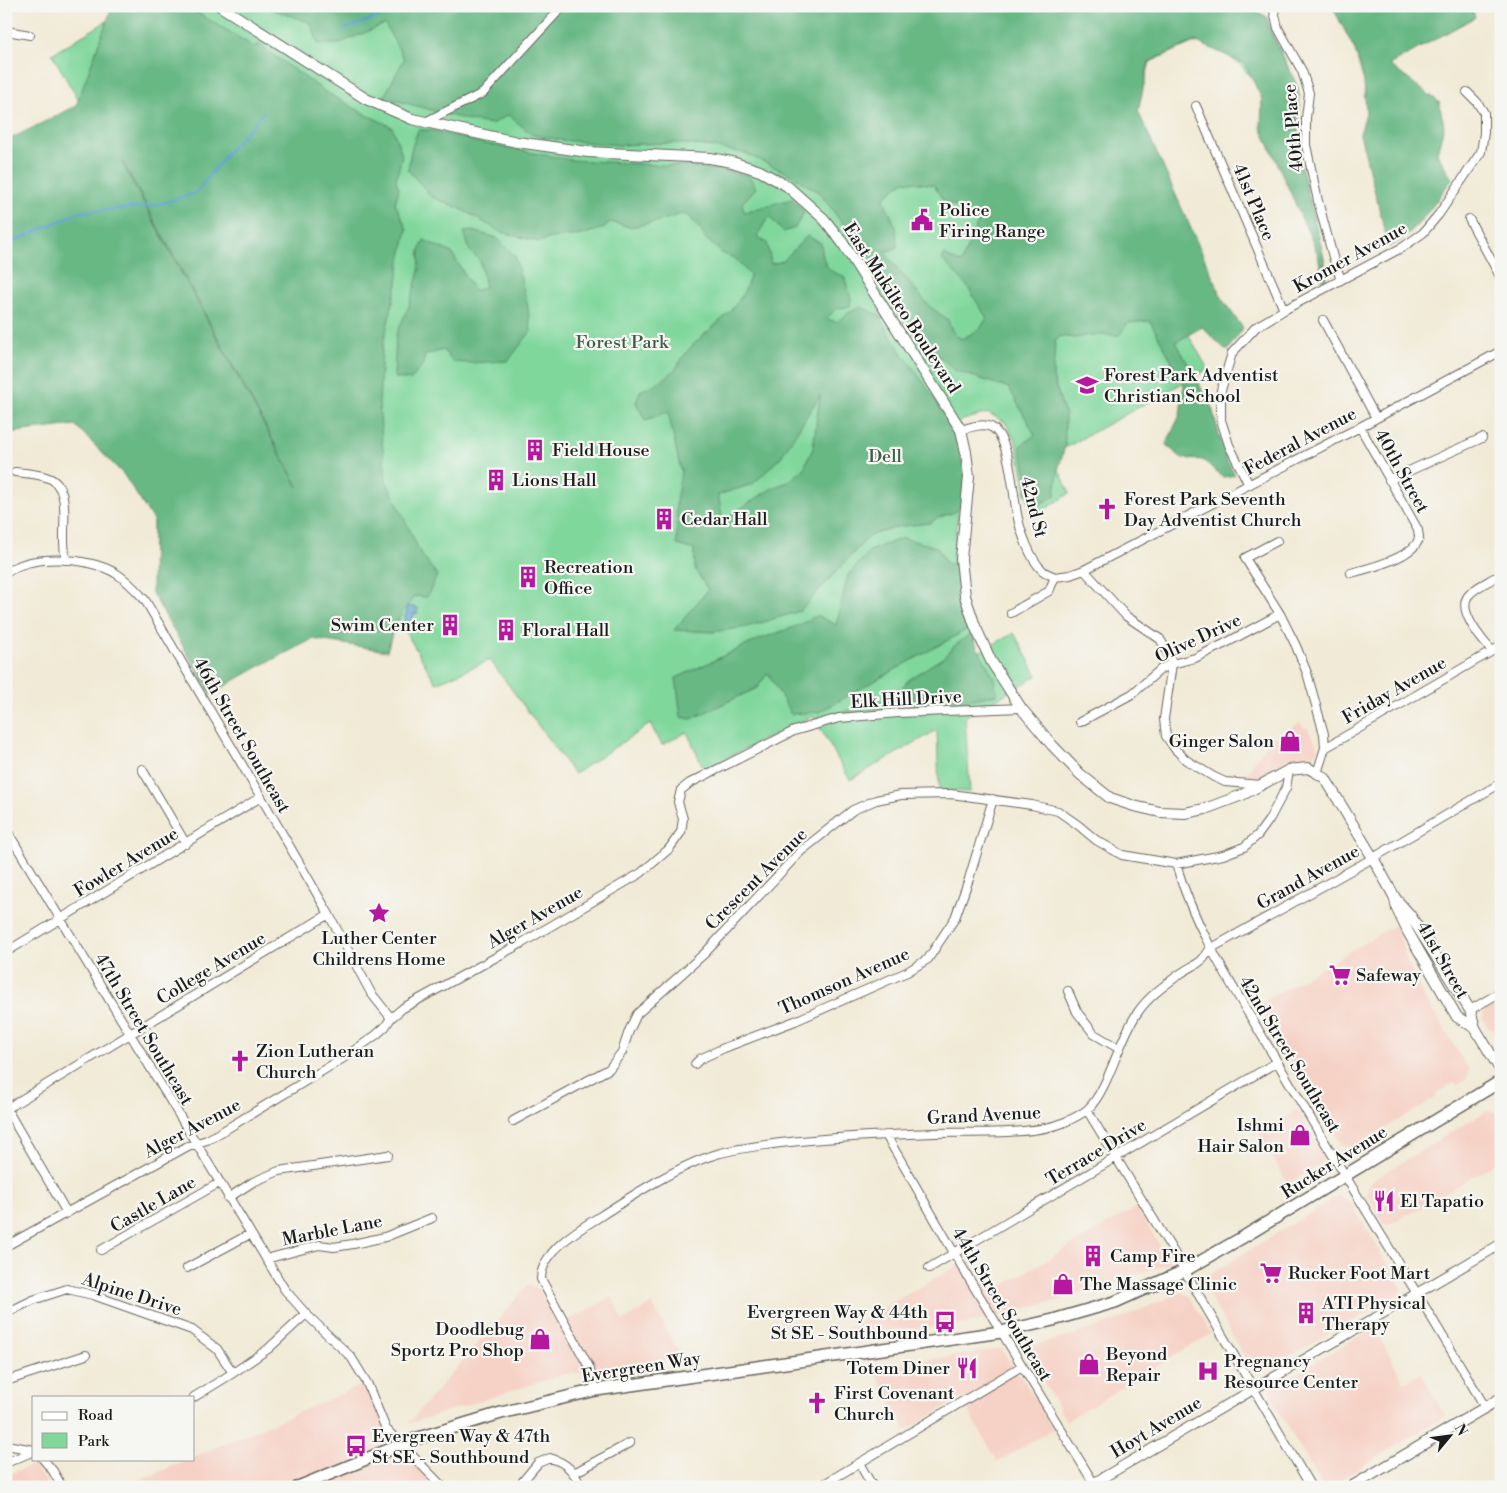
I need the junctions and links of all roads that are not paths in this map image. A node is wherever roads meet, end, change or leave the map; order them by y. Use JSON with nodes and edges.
{"nodes":[{"id":1,"x":220,"y":6,"type":"edge"},
{"id":2,"x":563,"y":6,"type":"edge"},
{"id":3,"x":1273,"y":6,"type":"edge"},
{"id":4,"x":6,"y":31,"type":"edge"},
{"id":5,"x":30,"y":35,"type":"dead end"},
{"id":6,"x":1467,"y":92,"type":"dead end"},
{"id":7,"x":1196,"y":106,"type":"dead end"},
{"id":8,"x":424,"y":123,"type":"junction"},
{"id":9,"x":1469,"y":219,"type":"dead end"},
{"id":10,"x":1501,"y":278,"type":"edge"},
{"id":11,"x":1342,"y":280,"type":"junction"},
{"id":12,"x":1284,"y":310,"type":"junction"},
{"id":13,"x":1323,"y":320,"type":"dead end"},
{"id":14,"x":1501,"y":351,"type":"edge"},
{"id":15,"x":1376,"y":418,"type":"junction"},
{"id":16,"x":1360,"y":427,"type":"junction"},
{"id":17,"x":961,"y":430,"type":"junction"},
{"id":18,"x":1482,"y":438,"type":"dead end"},
{"id":19,"x":15,"y":472,"type":"dead end"},
{"id":20,"x":1389,"y":480,"type":"junction"},
{"id":21,"x":1249,"y":486,"type":"junction"},
{"id":22,"x":1277,"y":541,"type":"dead end"},
{"id":23,"x":65,"y":560,"type":"junction"},
{"id":24,"x":1084,"y":570,"type":"junction"},
{"id":25,"x":6,"y":572,"type":"edge"},
{"id":26,"x":1351,"y":573,"type":"dead end"},
{"id":27,"x":1055,"y":577,"type":"junction"},
{"id":28,"x":1494,"y":578,"type":"dead end"},
{"id":29,"x":1011,"y":612,"type":"dead end"},
{"id":30,"x":1280,"y":614,"type":"junction"},
{"id":31,"x":1501,"y":646,"type":"edge"},
{"id":32,"x":1492,"y":651,"type":"junction"},
{"id":33,"x":1172,"y":664,"type":"junction"},
{"id":34,"x":1021,"y":708,"type":"junction"},
{"id":35,"x":1080,"y":722,"type":"dead end"},
{"id":36,"x":1324,"y":748,"type":"junction"},
{"id":37,"x":142,"y":769,"type":"dead end"},
{"id":38,"x":1289,"y":770,"type":"junction"},
{"id":39,"x":1317,"y":773,"type":"junction"},
{"id":40,"x":1501,"y":783,"type":"edge"},
{"id":41,"x":1261,"y":785,"type":"junction"},
{"id":42,"x":262,"y":797,"type":"junction"},
{"id":43,"x":993,"y":800,"type":"junction"},
{"id":44,"x":6,"y":829,"type":"edge"},
{"id":45,"x":186,"y":844,"type":"junction"},
{"id":46,"x":1373,"y":858,"type":"junction"},
{"id":47,"x":1176,"y":864,"type":"junction"},
{"id":48,"x":641,"y":873,"type":"joint"},
{"id":49,"x":1395,"y":898,"type":"junction"},
{"id":50,"x":329,"y":914,"type":"junction"},
{"id":51,"x":60,"y":918,"type":"junction"},
{"id":52,"x":1210,"y":949,"type":"junction"},
{"id":53,"x":6,"y":952,"type":"edge"},
{"id":54,"x":1440,"y":962,"type":"junction"},
{"id":55,"x":1429,"y":968,"type":"junction"},
{"id":56,"x":1068,"y":991,"type":"dead end"},
{"id":57,"x":1501,"y":992,"type":"edge"},
{"id":58,"x":1470,"y":1010,"type":"junction"},
{"id":59,"x":390,"y":1018,"type":"junction"},
{"id":60,"x":1474,"y":1028,"type":"junction"},
{"id":61,"x":130,"y":1035,"type":"junction"},
{"id":62,"x":1118,"y":1048,"type":"junction"},
{"id":63,"x":1277,"y":1062,"type":"junction"},
{"id":64,"x":695,"y":1064,"type":"dead end"},
{"id":65,"x":1501,"y":1071,"type":"edge"},
{"id":66,"x":1501,"y":1081,"type":"edge"},
{"id":67,"x":6,"y":1109,"type":"edge"},
{"id":68,"x":1087,"y":1110,"type":"junction"},
{"id":69,"x":513,"y":1121,"type":"dead end"},
{"id":70,"x":886,"y":1135,"type":"junction"},
{"id":71,"x":196,"y":1144,"type":"junction"},
{"id":72,"x":388,"y":1154,"type":"dead end"},
{"id":73,"x":1116,"y":1158,"type":"junction"},
{"id":74,"x":1344,"y":1176,"type":"junction"},
{"id":75,"x":219,"y":1183,"type":"junction"},
{"id":76,"x":228,"y":1198,"type":"junction"},
{"id":77,"x":67,"y":1213,"type":"junction"},
{"id":78,"x":432,"y":1218,"type":"dead end"},
{"id":79,"x":250,"y":1234,"type":"junction"},
{"id":80,"x":1501,"y":1244,"type":"edge"},
{"id":81,"x":6,"y":1246,"type":"edge"},
{"id":82,"x":101,"y":1250,"type":"dead end"},
{"id":83,"x":954,"y":1253,"type":"junction"},
{"id":84,"x":266,"y":1260,"type":"junction"},
{"id":85,"x":187,"y":1268,"type":"dead end"},
{"id":86,"x":929,"y":1268,"type":"dead end"},
{"id":87,"x":1184,"y":1271,"type":"junction"},
{"id":88,"x":1418,"y":1294,"type":"junction"},
{"id":89,"x":6,"y":1313,"type":"edge"},
{"id":90,"x":306,"y":1314,"type":"junction"},
{"id":91,"x":1001,"y":1332,"type":"junction"},
{"id":92,"x":86,"y":1355,"type":"dead end"},
{"id":93,"x":1022,"y":1366,"type":"junction"},
{"id":94,"x":233,"y":1373,"type":"junction"},
{"id":95,"x":6,"y":1381,"type":"edge"},
{"id":96,"x":1253,"y":1388,"type":"junction"},
{"id":97,"x":596,"y":1390,"type":"junction"},
{"id":98,"x":195,"y":1396,"type":"edge"},
{"id":99,"x":1501,"y":1398,"type":"edge"},
{"id":100,"x":1484,"y":1407,"type":"junction"},
{"id":101,"x":630,"y":1443,"type":"dead end"},
{"id":102,"x":6,"y":1445,"type":"edge"},
{"id":103,"x":401,"y":1445,"type":"junction"},
{"id":104,"x":32,"y":1451,"type":"edge"},
{"id":105,"x":32,"y":1452,"type":"edge"},
{"id":106,"x":45,"y":1460,"type":"edge"},
{"id":107,"x":6,"y":1463,"type":"edge"},
{"id":108,"x":859,"y":1464,"type":"junction"},
{"id":109,"x":574,"y":1473,"type":"junction"},
{"id":110,"x":1092,"y":1486,"type":"edge"},
{"id":111,"x":62,"y":1487,"type":"edge"},
{"id":112,"x":298,"y":1487,"type":"edge"},
{"id":113,"x":443,"y":1487,"type":"edge"},
{"id":114,"x":518,"y":1487,"type":"edge"},
{"id":115,"x":581,"y":1487,"type":"edge"},
{"id":116,"x":819,"y":1487,"type":"edge"},
{"id":117,"x":873,"y":1487,"type":"edge"},
{"id":118,"x":1311,"y":1487,"type":"edge"},
{"id":119,"x":1351,"y":1487,"type":"edge"}],
"edges":[{"from":1,"to":8,"type":"main road","name":"East Mukilteo Boulevard"},
{"from":2,"to":8,"type":"street"},
{"from":3,"to":11,"type":"street","name":"40th Place"},
{"from":4,"to":5,"type":"street"},
{"from":6,"to":11,"type":"street","name":"Kromer Avenue"},
{"from":7,"to":12,"type":"street","name":"41st Place"},
{"from":8,"to":17,"type":"main road","name":"East Mukilteo Boulevard"},
{"from":9,"to":10,"type":"street"},
{"from":11,"to":12,"type":"street","name":"Kromer Avenue"},
{"from":12,"to":21,"type":"street","name":"Kromer Avenue"},
{"from":13,"to":15,"type":"street","name":"40th Street"},
{"from":14,"to":15,"type":"street","name":"Federal Avenue"},
{"from":15,"to":16,"type":"street","name":"Federal Avenue"},
{"from":16,"to":20,"type":"street","name":"40th Street"},
{"from":16,"to":21,"type":"street","name":"Federal Avenue"},
{"from":17,"to":27,"type":"street","name":"42nd St"},
{"from":17,"to":34,"type":"main road","name":"East Mukilteo Boulevard"},
{"from":18,"to":20,"type":"street"},
{"from":19,"to":23,"type":"street"},
{"from":20,"to":26,"type":"street","name":"40th Street"},
{"from":21,"to":24,"type":"street","name":"Federal Avenue"},
{"from":22,"to":30,"type":"street"},
{"from":23,"to":25,"type":"street","name":"46th Street Southeast"},
{"from":23,"to":42,"type":"street","name":"46th Street Southeast"},
{"from":24,"to":27,"type":"street","name":"Federal Avenue"},
{"from":24,"to":33,"type":"street"},
{"from":27,"to":29,"type":"street"},
{"from":28,"to":32,"type":"street"},
{"from":30,"to":33,"type":"street","name":"Olive Drive"},
{"from":30,"to":36,"type":"street"},
{"from":31,"to":32,"type":"street","name":"Friday Avenue"},
{"from":32,"to":36,"type":"street","name":"Friday Avenue"},
{"from":33,"to":35,"type":"street","name":"Olive Drive"},
{"from":33,"to":41,"type":"street"},
{"from":34,"to":41,"type":"main road","name":"East Mukilteo Boulevard"},
{"from":34,"to":48,"type":"street","name":"Elk Hill Drive"},
{"from":36,"to":39,"type":"street"},
{"from":37,"to":45,"type":"street"},
{"from":38,"to":39,"type":"main road"},
{"from":38,"to":41,"type":"main road","name":"East Mukilteo Boulevard"},
{"from":38,"to":47,"type":"street","name":"Crescent Avenue"},
{"from":39,"to":46,"type":"main road","name":"41st Street"},
{"from":40,"to":46,"type":"street","name":"Grand Avenue"},
{"from":42,"to":45,"type":"street","name":"Fowler Avenue"},
{"from":42,"to":50,"type":"street","name":"46th Street Southeast"},
{"from":43,"to":47,"type":"street","name":"Crescent Avenue"},
{"from":43,"to":64,"type":"street","name":"Thomson Avenue"},
{"from":43,"to":69,"type":"street","name":"Crescent Avenue"},
{"from":44,"to":51,"type":"street","name":"47th Street Southeast"},
{"from":45,"to":51,"type":"street","name":"Fowler Avenue"},
{"from":46,"to":49,"type":"main road","name":"41st Street"},
{"from":46,"to":52,"type":"street","name":"Grand Avenue"},
{"from":47,"to":52,"type":"street","name":"42nd Street Southeast"},
{"from":48,"to":59,"type":"street","name":"Alger Avenue"},
{"from":49,"to":54,"type":"main road","name":"41st Street"},
{"from":49,"to":55,"type":"main road","name":"41st Street"},
{"from":50,"to":59,"type":"street","name":"46th Street Southeast"},
{"from":50,"to":61,"type":"street","name":"College Avenue"},
{"from":51,"to":53,"type":"street","name":"Fowler Avenue"},
{"from":51,"to":61,"type":"street","name":"47th Street Southeast"},
{"from":52,"to":62,"type":"street","name":"Grand Avenue"},
{"from":52,"to":63,"type":"street","name":"42nd Street Southeast"},
{"from":54,"to":55,"type":"main road"},
{"from":54,"to":58,"type":"main road","name":"41st Street"},
{"from":55,"to":60,"type":"main road","name":"41st Street"},
{"from":56,"to":62,"type":"street"},
{"from":57,"to":58,"type":"street"},
{"from":58,"to":60,"type":"main road","name":"41st Street"},
{"from":59,"to":71,"type":"street","name":"Alger Avenue"},
{"from":60,"to":65,"type":"main road","name":"41st Street"},
{"from":61,"to":67,"type":"street","name":"College Avenue"},
{"from":61,"to":71,"type":"street","name":"47th Street Southeast"},
{"from":62,"to":68,"type":"street","name":"Grand Avenue"},
{"from":63,"to":73,"type":"street","name":"Terrace Drive"},
{"from":63,"to":74,"type":"street","name":"42nd Street Southeast"},
{"from":66,"to":74,"type":"main road","name":"Rucker Avenue"},
{"from":67,"to":77,"type":"street"},
{"from":68,"to":70,"type":"street","name":"Grand Avenue"},
{"from":68,"to":73,"type":"street"},
{"from":70,"to":83,"type":"street","name":"44th Street Southeast"},
{"from":70,"to":97,"type":"street","name":"Grand Avenue"},
{"from":71,"to":75,"type":"street","name":"47th Street Southeast"},
{"from":71,"to":77,"type":"street","name":"Alger Avenue"},
{"from":72,"to":76,"type":"street"},
{"from":73,"to":83,"type":"street","name":"Terrace Drive"},
{"from":73,"to":87,"type":"street"},
{"from":74,"to":87,"type":"main road","name":"Rucker Avenue"},
{"from":74,"to":88,"type":"street","name":"42nd Street Southeast"},
{"from":75,"to":76,"type":"street","name":"47th Street Southeast"},
{"from":75,"to":82,"type":"street","name":"Castle Lane"},
{"from":76,"to":79,"type":"street","name":"47th Street Southeast"},
{"from":77,"to":81,"type":"street","name":"Alger Avenue"},
{"from":78,"to":84,"type":"street","name":"Marble Lane"},
{"from":79,"to":84,"type":"street","name":"47th Street Southeast"},
{"from":79,"to":85,"type":"street"},
{"from":80,"to":88,"type":"street","name":"Hoyt Avenue"},
{"from":83,"to":86,"type":"street","name":"Terrace Drive"},
{"from":83,"to":91,"type":"street","name":"44th Street Southeast"},
{"from":84,"to":90,"type":"street","name":"47th Street Southeast"},
{"from":87,"to":91,"type":"main road","name":"Rucker Avenue"},
{"from":87,"to":96,"type":"street"},
{"from":88,"to":96,"type":"street","name":"Hoyt Avenue"},
{"from":88,"to":100,"type":"street","name":"42nd Street Southeast"},
{"from":89,"to":94,"type":"street","name":"Alpine Drive"},
{"from":90,"to":94,"type":"street"},
{"from":90,"to":103,"type":"street","name":"47th Street Southeast"},
{"from":91,"to":93,"type":"street","name":"44th Street Southeast"},
{"from":91,"to":97,"type":"main road","name":"Evergreen Way"},
{"from":92,"to":95,"type":"street"},
{"from":93,"to":108,"type":"street"},
{"from":93,"to":110,"type":"street","name":"44th Street Southeast"},
{"from":94,"to":98,"type":"street"},
{"from":96,"to":110,"type":"street","name":"Hoyt Avenue"},
{"from":96,"to":118,"type":"street"},
{"from":97,"to":103,"type":"main road","name":"Evergreen Way"},
{"from":99,"to":100,"type":"main road"},
{"from":100,"to":119,"type":"main road"},
{"from":101,"to":109,"type":"street"},
{"from":102,"to":104,"type":"street"},
{"from":103,"to":112,"type":"main road","name":"Evergreen Way"},
{"from":103,"to":113,"type":"street","name":"47th Street Southeast"},
{"from":105,"to":107,"type":"street"},
{"from":106,"to":111,"type":"street"},
{"from":108,"to":116,"type":"street"},
{"from":108,"to":117,"type":"street"},
{"from":109,"to":114,"type":"street"},
{"from":109,"to":115,"type":"street"}]}
